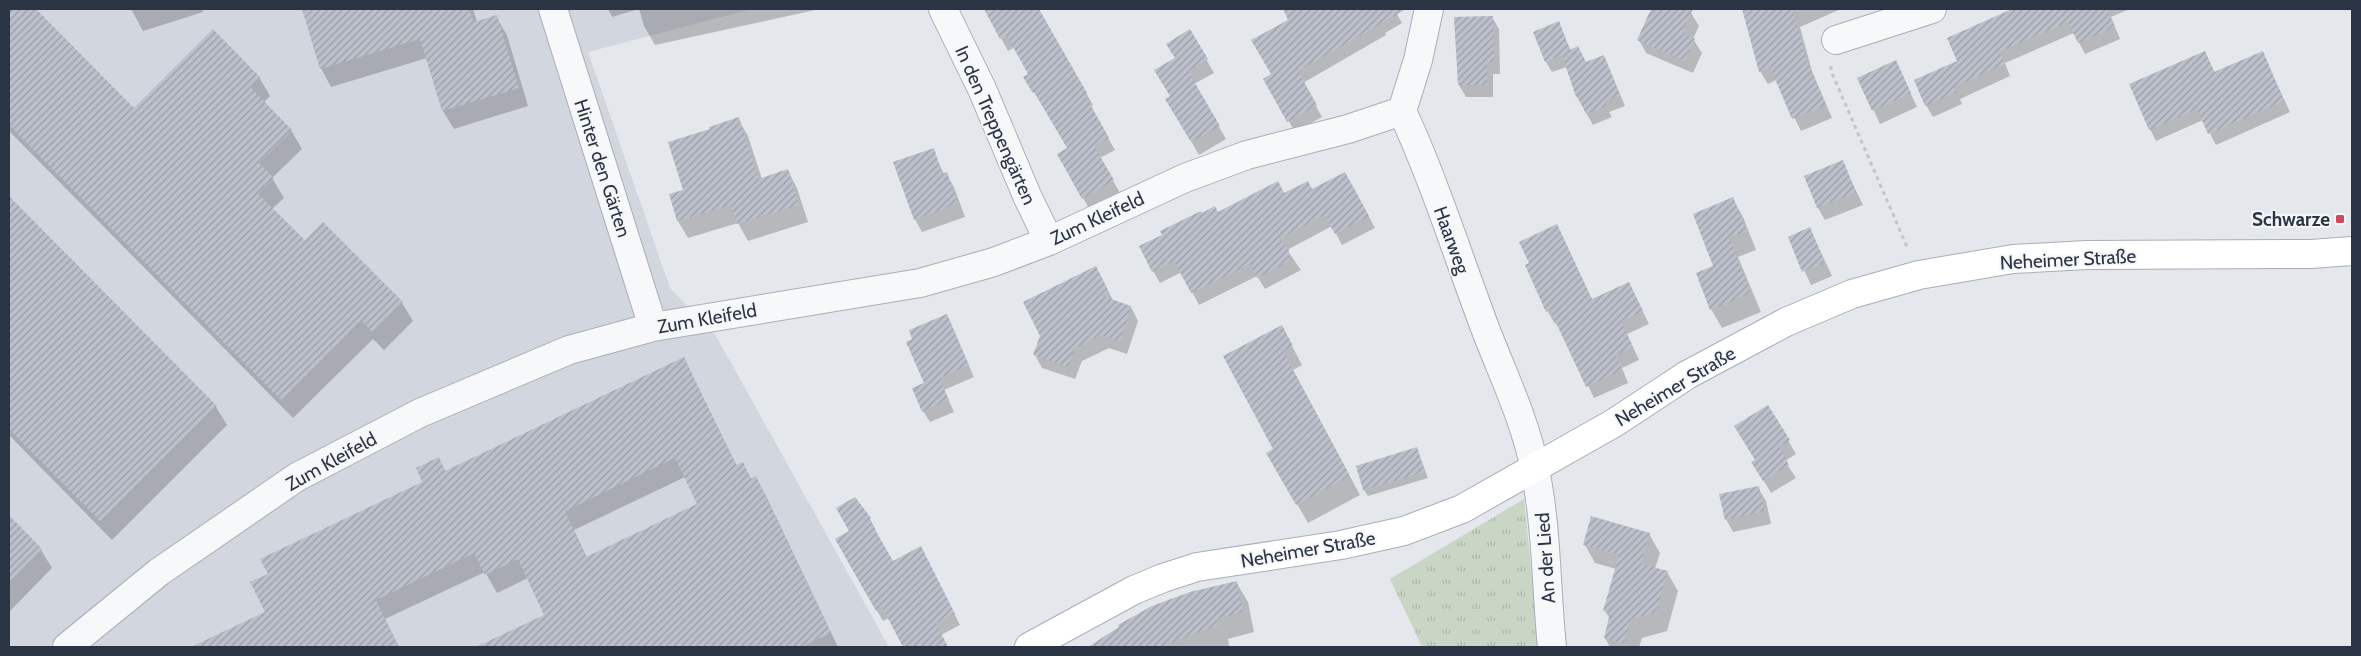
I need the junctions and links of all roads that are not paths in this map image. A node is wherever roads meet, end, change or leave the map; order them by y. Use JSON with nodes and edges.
{"nodes":[{"id":1,"x":553,"y":9,"type":"edge"},
{"id":2,"x":943,"y":9,"type":"edge"},
{"id":3,"x":1429,"y":9,"type":"edge"},
{"id":4,"x":1932,"y":9,"type":"edge"},
{"id":5,"x":1836,"y":40,"type":"road end"},
{"id":6,"x":1402,"y":111,"type":"junction"},
{"id":7,"x":1049,"y":241,"type":"junction"},
{"id":8,"x":2352,"y":251,"type":"edge"},
{"id":9,"x":653,"y":327,"type":"junction"},
{"id":10,"x":1535,"y":469,"type":"junction"},
{"id":11,"x":67,"y":647,"type":"edge"},
{"id":12,"x":1029,"y":647,"type":"edge"},
{"id":13,"x":1552,"y":647,"type":"edge"}],
"edges":[{"from":1,"to":9,"type":"street","name":"Hinter den Gärten"},
{"from":2,"to":7,"type":"street","name":"In den Treppengärten"},
{"from":3,"to":6,"type":"street"},
{"from":4,"to":5,"type":"street"},
{"from":6,"to":7,"type":"street","name":"Zum Kleifeld"},
{"from":6,"to":10,"type":"street","name":"Haarweg"},
{"from":7,"to":9,"type":"street","name":"Zum Kleifeld"},
{"from":8,"to":10,"type":"main road","name":"Neheimer Straße"},
{"from":9,"to":11,"type":"street","name":"Zum Kleifeld"},
{"from":10,"to":12,"type":"main road","name":"Neheimer Straße"},
{"from":10,"to":13,"type":"street","name":"An der Lied"}]}
